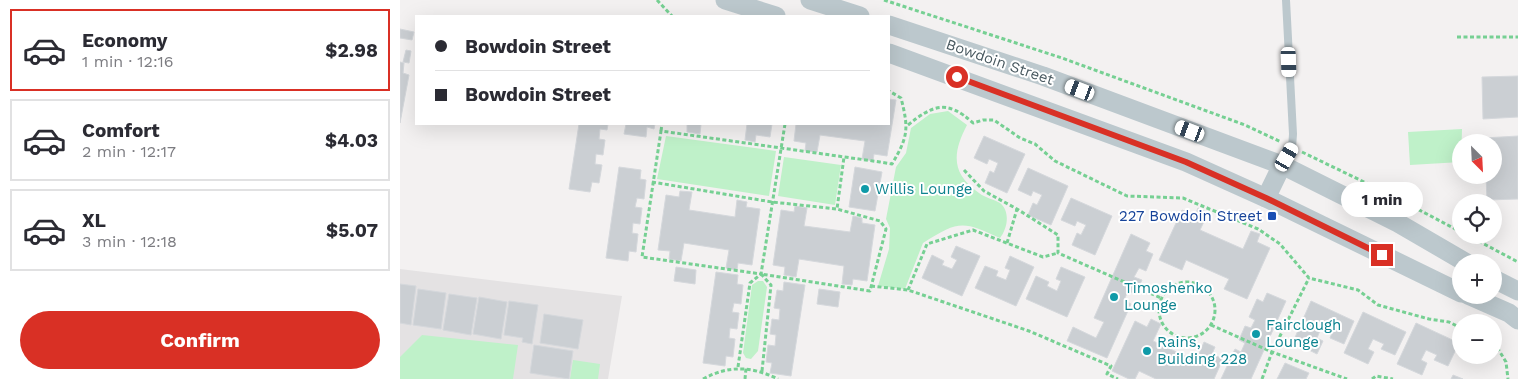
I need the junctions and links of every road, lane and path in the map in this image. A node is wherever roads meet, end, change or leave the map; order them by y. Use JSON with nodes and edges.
{"nodes":[{"id":1,"x":657,"y":0,"type":"edge"},
{"id":2,"x":725,"y":0,"type":"edge"},
{"id":3,"x":810,"y":0,"type":"edge"},
{"id":4,"x":1286,"y":0,"type":"edge"},
{"id":5,"x":671,"y":15,"type":"edge"},
{"id":6,"x":773,"y":15,"type":"edge"},
{"id":7,"x":857,"y":15,"type":"edge"},
{"id":8,"x":890,"y":25,"type":"edge"},
{"id":9,"x":1457,"y":37,"type":"dead end"},
{"id":10,"x":1518,"y":37,"type":"edge"},
{"id":11,"x":890,"y":53,"type":"edge"},
{"id":12,"x":890,"y":92,"type":"edge"},
{"id":13,"x":662,"y":125,"type":"edge"},
{"id":14,"x":785,"y":125,"type":"edge"},
{"id":15,"x":908,"y":125,"type":"junction"},
{"id":16,"x":661,"y":130,"type":"junction"},
{"id":17,"x":781,"y":148,"type":"junction"},
{"id":18,"x":844,"y":157,"type":"junction"},
{"id":19,"x":1282,"y":165,"type":"junction"},
{"id":20,"x":964,"y":170,"type":"dead end"},
{"id":21,"x":652,"y":182,"type":"junction"},
{"id":22,"x":1266,"y":198,"type":"junction"},
{"id":23,"x":772,"y":202,"type":"junction"},
{"id":24,"x":1018,"y":208,"type":"junction"},
{"id":25,"x":837,"y":209,"type":"junction"},
{"id":26,"x":1007,"y":243,"type":"junction"},
{"id":27,"x":1484,"y":244,"type":"edge"},
{"id":28,"x":1058,"y":253,"type":"junction"},
{"id":29,"x":1452,"y":254,"type":"edge"},
{"id":30,"x":1518,"y":262,"type":"edge"},
{"id":31,"x":761,"y":274,"type":"junction"},
{"id":32,"x":1309,"y":278,"type":"junction"},
{"id":33,"x":1502,"y":283,"type":"edge"},
{"id":34,"x":871,"y":286,"type":"junction"},
{"id":35,"x":1452,"y":289,"type":"edge"},
{"id":36,"x":908,"y":290,"type":"junction"},
{"id":37,"x":1518,"y":291,"type":"edge"},
{"id":38,"x":1161,"y":298,"type":"junction"},
{"id":39,"x":1490,"y":304,"type":"edge"},
{"id":40,"x":1518,"y":320,"type":"edge"},
{"id":41,"x":1452,"y":324,"type":"edge"},
{"id":42,"x":1211,"y":325,"type":"junction"},
{"id":43,"x":1272,"y":352,"type":"junction"},
{"id":44,"x":1502,"y":355,"type":"edge"},
{"id":45,"x":738,"y":367,"type":"junction"},
{"id":46,"x":746,"y":368,"type":"junction"},
{"id":47,"x":762,"y":371,"type":"junction"},
{"id":48,"x":703,"y":379,"type":"edge"},
{"id":49,"x":745,"y":379,"type":"edge"},
{"id":50,"x":778,"y":379,"type":"edge"},
{"id":51,"x":1118,"y":379,"type":"edge"},
{"id":52,"x":1262,"y":379,"type":"edge"},
{"id":53,"x":1346,"y":379,"type":"edge"},
{"id":54,"x":1372,"y":379,"type":"edge"},
{"id":55,"x":1393,"y":379,"type":"edge"},
{"id":56,"x":1508,"y":379,"type":"edge"}],
"edges":[{"from":1,"to":5,"type":"path"},
{"from":2,"to":6,"type":"street"},
{"from":3,"to":7,"type":"street"},
{"from":4,"to":19,"type":"lane"},
{"from":8,"to":19,"type":"street","name":"Bowdoin Street"},
{"from":9,"to":10,"type":"path"},
{"from":11,"to":22,"type":"street","name":"Bowdoin Street"},
{"from":12,"to":15,"type":"path"},
{"from":13,"to":16,"type":"path"},
{"from":14,"to":17,"type":"path"},
{"from":15,"to":18,"type":"path"},
{"from":15,"to":32,"type":"path"},
{"from":16,"to":17,"type":"path"},
{"from":16,"to":21,"type":"path"},
{"from":17,"to":18,"type":"path"},
{"from":17,"to":23,"type":"path"},
{"from":18,"to":25,"type":"path"},
{"from":19,"to":22,"type":"street"},
{"from":19,"to":29,"type":"street","name":"Bowdoin Street"},
{"from":20,"to":24,"type":"path"},
{"from":21,"to":23,"type":"path"},
{"from":21,"to":31,"type":"path"},
{"from":22,"to":35,"type":"street","name":"Bowdoin Street"},
{"from":23,"to":25,"type":"path"},
{"from":23,"to":31,"type":"path"},
{"from":24,"to":26,"type":"path"},
{"from":24,"to":28,"type":"path"},
{"from":25,"to":34,"type":"path"},
{"from":26,"to":28,"type":"path"},
{"from":26,"to":36,"type":"path"},
{"from":27,"to":30,"type":"path"},
{"from":28,"to":38,"type":"path"},
{"from":31,"to":34,"type":"path"},
{"from":31,"to":45,"type":"path"},
{"from":31,"to":47,"type":"path"},
{"from":32,"to":41,"type":"path"},
{"from":32,"to":43,"type":"path"},
{"from":33,"to":37,"type":"street"},
{"from":34,"to":36,"type":"path"},
{"from":36,"to":51,"type":"path"},
{"from":38,"to":42,"type":"path"},
{"from":38,"to":42,"type":"path"},
{"from":39,"to":40,"type":"street"},
{"from":42,"to":43,"type":"path"},
{"from":43,"to":52,"type":"path"},
{"from":43,"to":53,"type":"path"},
{"from":44,"to":56,"type":"path"},
{"from":45,"to":46,"type":"path"},
{"from":45,"to":48,"type":"path"},
{"from":46,"to":47,"type":"path"},
{"from":46,"to":49,"type":"path"},
{"from":47,"to":50,"type":"path"},
{"from":54,"to":55,"type":"path"}]}
